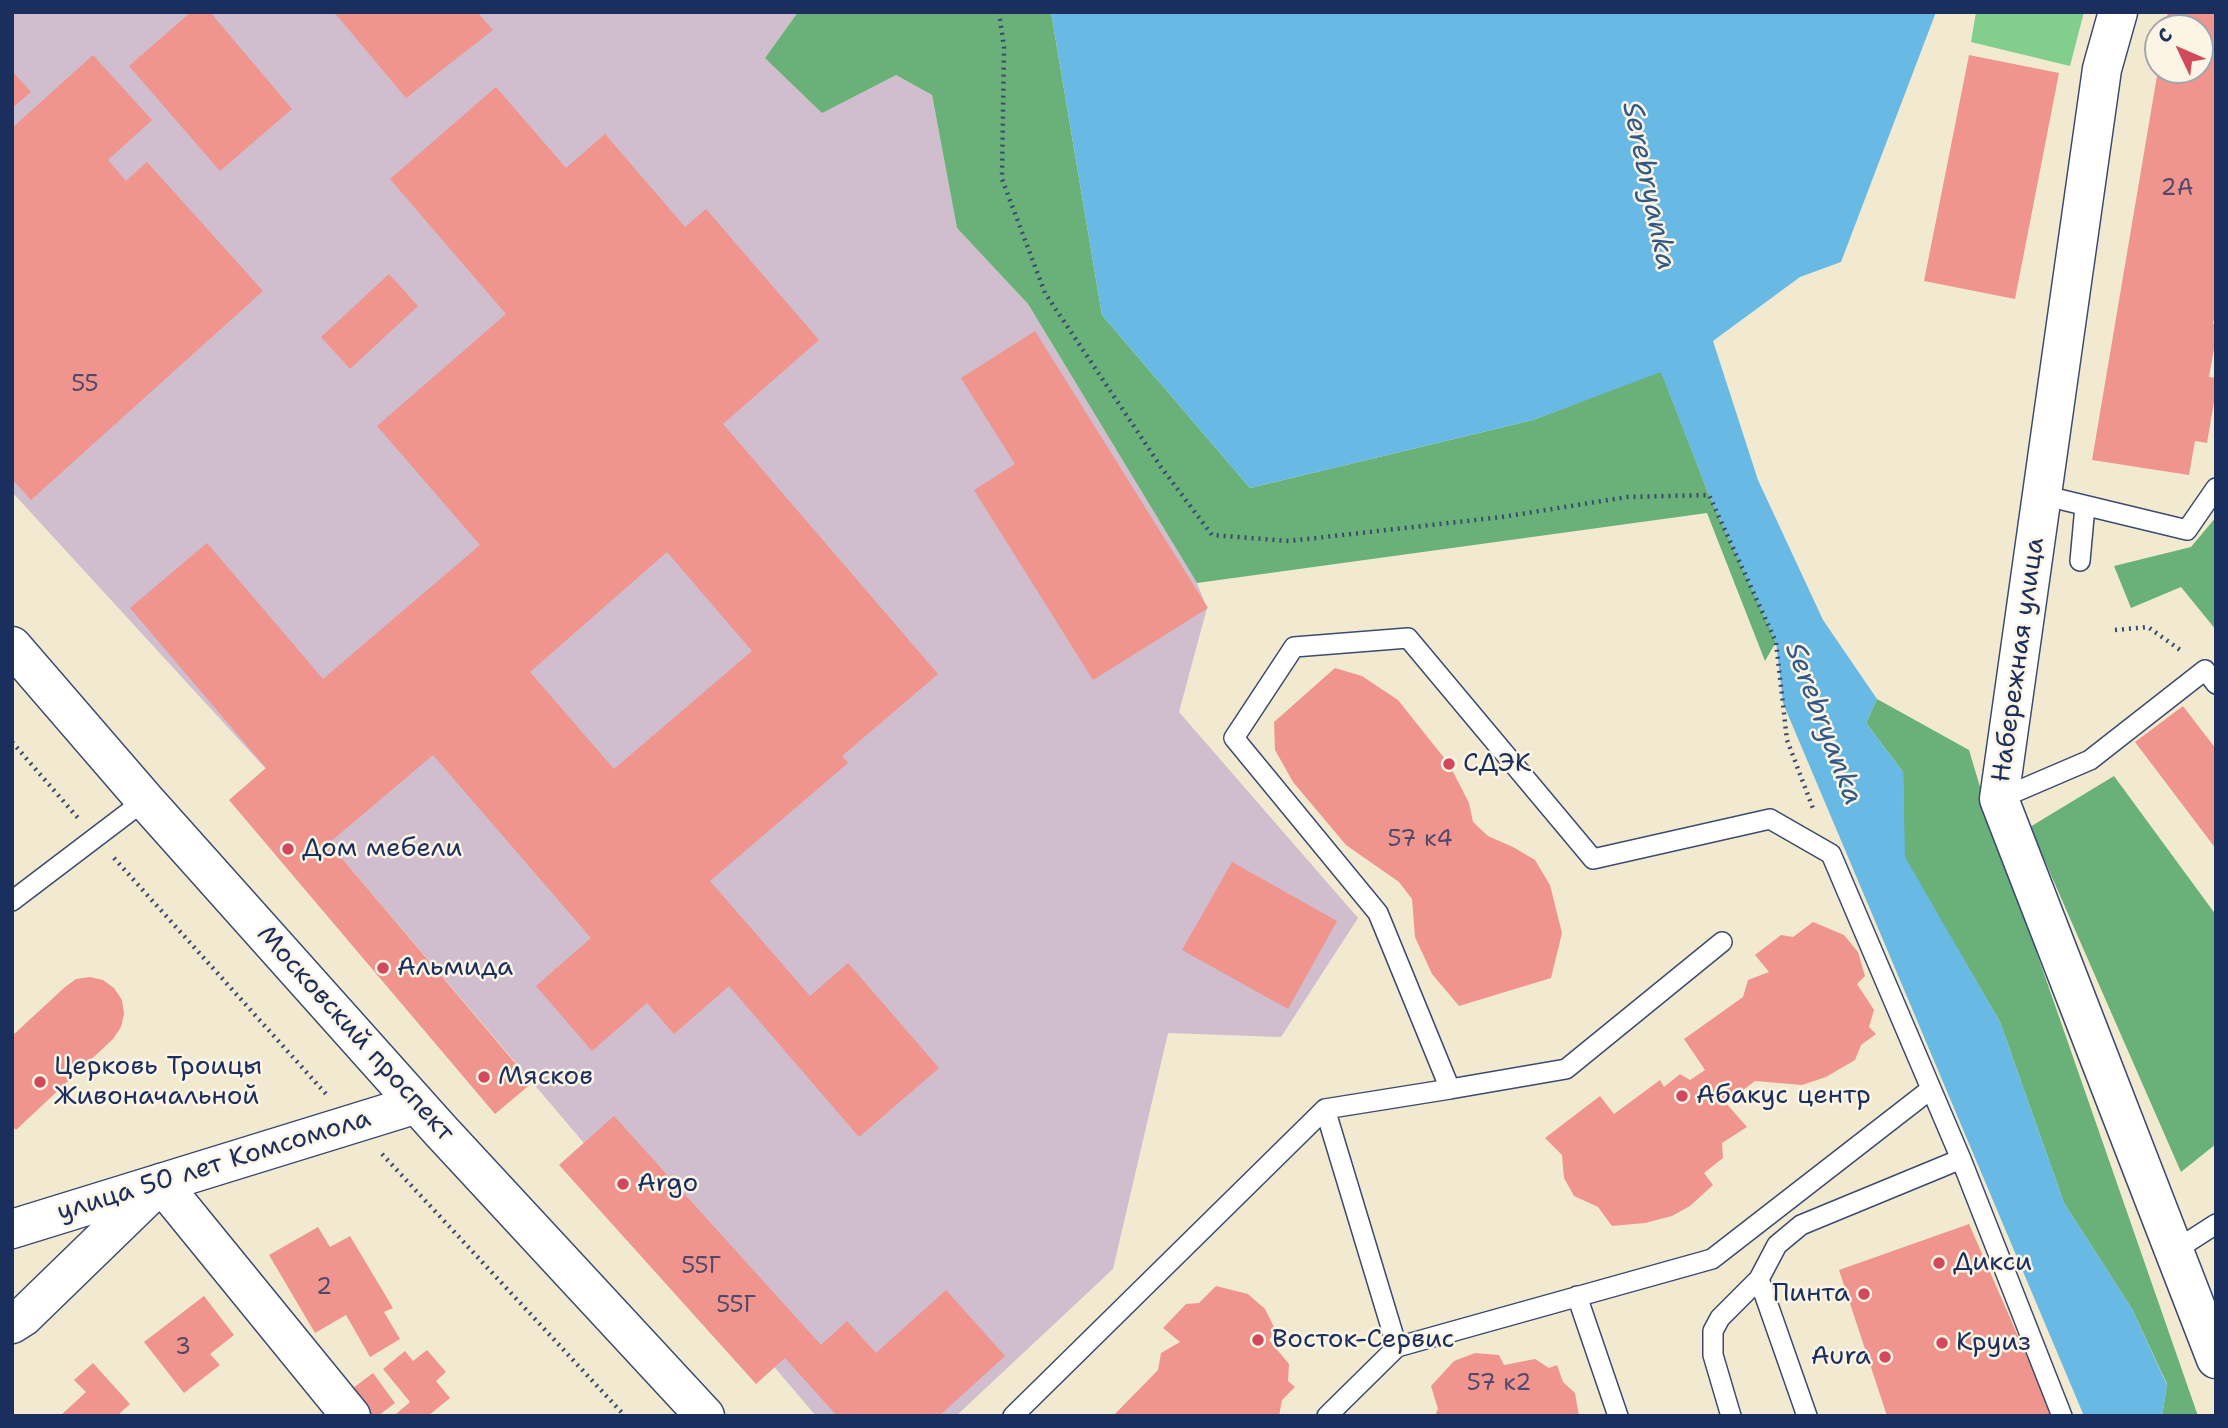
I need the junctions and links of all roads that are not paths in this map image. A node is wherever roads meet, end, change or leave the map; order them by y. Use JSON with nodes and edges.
{"nodes":[{"id":1,"x":2118,"y":12,"type":"edge"},
{"id":2,"x":2216,"y":488,"type":"edge"},
{"id":3,"x":2042,"y":495,"type":"junction"},
{"id":4,"x":2085,"y":506,"type":"junction"},
{"id":5,"x":2080,"y":561,"type":"dead end"},
{"id":6,"x":12,"y":646,"type":"edge"},
{"id":7,"x":2212,"y":673,"type":"edge"},
{"id":8,"x":1999,"y":799,"type":"junction"},
{"id":9,"x":145,"y":800,"type":"junction"},
{"id":10,"x":12,"y":901,"type":"edge"},
{"id":11,"x":1722,"y":942,"type":"dead end"},
{"id":12,"x":1450,"y":1089,"type":"junction"},
{"id":13,"x":1931,"y":1089,"type":"junction"},
{"id":14,"x":416,"y":1104,"type":"junction"},
{"id":15,"x":1325,"y":1110,"type":"junction"},
{"id":16,"x":1961,"y":1159,"type":"junction"},
{"id":17,"x":161,"y":1183,"type":"junction"},
{"id":18,"x":2216,"y":1224,"type":"edge"},
{"id":19,"x":12,"y":1229,"type":"edge"},
{"id":20,"x":2174,"y":1251,"type":"junction"},
{"id":21,"x":1759,"y":1279,"type":"junction"},
{"id":22,"x":1577,"y":1296,"type":"junction"},
{"id":23,"x":12,"y":1324,"type":"edge"},
{"id":24,"x":1398,"y":1348,"type":"junction"},
{"id":25,"x":2216,"y":1359,"type":"edge"},
{"id":26,"x":1333,"y":1413,"type":"edge"},
{"id":27,"x":351,"y":1416,"type":"edge"},
{"id":28,"x":705,"y":1416,"type":"edge"},
{"id":29,"x":1013,"y":1416,"type":"edge"},
{"id":30,"x":1618,"y":1416,"type":"edge"},
{"id":31,"x":1731,"y":1416,"type":"edge"},
{"id":32,"x":1807,"y":1416,"type":"edge"},
{"id":33,"x":2062,"y":1416,"type":"edge"}],
"edges":[{"from":1,"to":3,"type":"street","name":"Набережная улица"},
{"from":2,"to":4,"type":"lane"},
{"from":3,"to":4,"type":"lane"},
{"from":3,"to":8,"type":"street","name":"Набережная улица"},
{"from":4,"to":5,"type":"lane"},
{"from":6,"to":9,"type":"street","name":"Московский проспект"},
{"from":7,"to":8,"type":"lane"},
{"from":8,"to":20,"type":"street","name":"Набережная улица"},
{"from":9,"to":10,"type":"lane"},
{"from":9,"to":14,"type":"street","name":"Московский проспект"},
{"from":11,"to":12,"type":"lane"},
{"from":12,"to":13,"type":"lane"},
{"from":12,"to":15,"type":"lane"},
{"from":13,"to":16,"type":"lane"},
{"from":13,"to":22,"type":"lane"},
{"from":14,"to":17,"type":"street","name":"улица 50 лет Комсомола"},
{"from":14,"to":28,"type":"street","name":"Московский проспект"},
{"from":15,"to":24,"type":"lane"},
{"from":15,"to":29,"type":"lane"},
{"from":16,"to":21,"type":"lane"},
{"from":16,"to":33,"type":"lane"},
{"from":17,"to":19,"type":"street","name":"улица 50 лет Комсомола"},
{"from":17,"to":23,"type":"street"},
{"from":17,"to":27,"type":"street"},
{"from":18,"to":20,"type":"lane"},
{"from":20,"to":25,"type":"street","name":"Набережная улица"},
{"from":21,"to":31,"type":"lane"},
{"from":21,"to":32,"type":"lane"},
{"from":22,"to":24,"type":"lane"},
{"from":22,"to":30,"type":"lane"},
{"from":24,"to":26,"type":"lane"}]}
